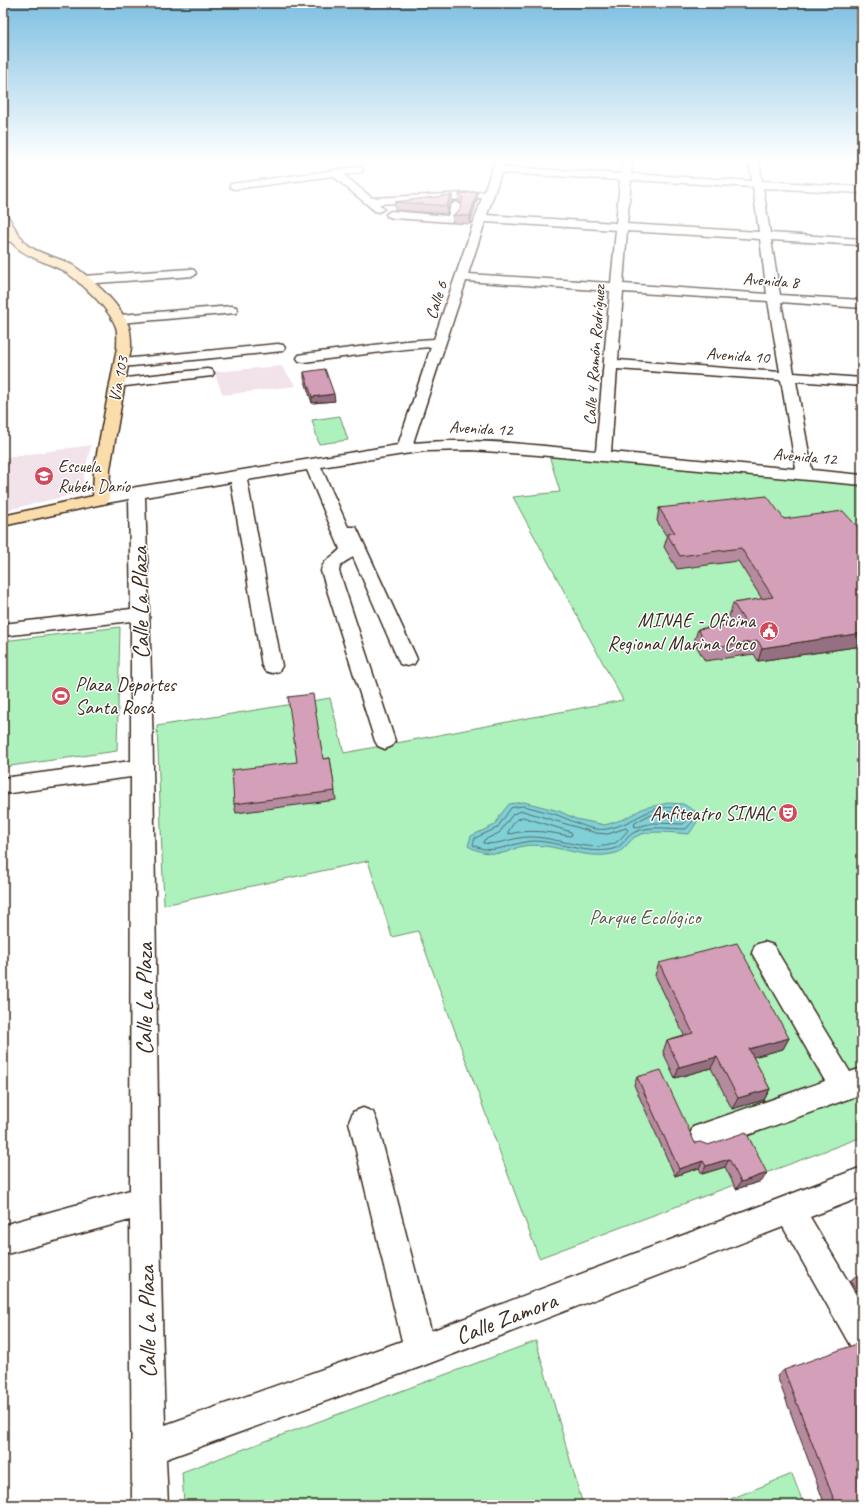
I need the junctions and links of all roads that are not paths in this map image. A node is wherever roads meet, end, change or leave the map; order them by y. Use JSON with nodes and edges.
{"nodes":[{"id":1,"x":477,"y":231,"type":"edge"},
{"id":2,"x":620,"y":231,"type":"edge"},
{"id":3,"x":681,"y":231,"type":"edge"},
{"id":4,"x":763,"y":231,"type":"edge"},
{"id":5,"x":764,"y":236,"type":"junction"},
{"id":6,"x":10,"y":239,"type":"edge"},
{"id":7,"x":862,"y":242,"type":"edge"},
{"id":8,"x":190,"y":273,"type":"dead end"},
{"id":9,"x":462,"y":277,"type":"junction"},
{"id":10,"x":83,"y":280,"type":"junction"},
{"id":11,"x":616,"y":287,"type":"junction"},
{"id":12,"x":774,"y":298,"type":"junction"},
{"id":13,"x":862,"y":304,"type":"edge"},
{"id":14,"x":232,"y":310,"type":"dead end"},
{"id":15,"x":120,"y":319,"type":"junction"},
{"id":16,"x":440,"y":343,"type":"junction"},
{"id":17,"x":278,"y":348,"type":"dead end"},
{"id":18,"x":304,"y":358,"type":"dead end"},
{"id":19,"x":122,"y":363,"type":"junction"},
{"id":20,"x":611,"y":364,"type":"junction"},
{"id":21,"x":207,"y":373,"type":"dead end"},
{"id":22,"x":789,"y":376,"type":"junction"},
{"id":23,"x":862,"y":382,"type":"edge"},
{"id":24,"x":117,"y":383,"type":"junction"},
{"id":25,"x":404,"y":449,"type":"junction"},
{"id":26,"x":603,"y":456,"type":"junction"},
{"id":27,"x":316,"y":463,"type":"junction"},
{"id":28,"x":805,"y":475,"type":"junction"},
{"id":29,"x":238,"y":476,"type":"junction"},
{"id":30,"x":862,"y":480,"type":"edge"},
{"id":31,"x":137,"y":492,"type":"junction"},
{"id":32,"x":101,"y":499,"type":"junction"},
{"id":33,"x":3,"y":521,"type":"edge"},
{"id":34,"x":140,"y":614,"type":"junction"},
{"id":35,"x":3,"y":630,"type":"edge"},
{"id":36,"x":407,"y":660,"type":"dead end"},
{"id":37,"x":272,"y":666,"type":"dead end"},
{"id":38,"x":385,"y":741,"type":"dead end"},
{"id":39,"x":143,"y":767,"type":"junction"},
{"id":40,"x":3,"y":786,"type":"edge"},
{"id":41,"x":764,"y":953,"type":"dead end"},
{"id":42,"x":853,"y":1084,"type":"edge"},
{"id":43,"x":363,"y":1122,"type":"dead end"},
{"id":44,"x":703,"y":1137,"type":"dead end"},
{"id":45,"x":862,"y":1182,"type":"edge"},
{"id":46,"x":146,"y":1201,"type":"junction"},
{"id":47,"x":789,"y":1209,"type":"junction"},
{"id":48,"x":3,"y":1240,"type":"edge"},
{"id":49,"x":862,"y":1336,"type":"edge"},
{"id":50,"x":420,"y":1351,"type":"junction"},
{"id":51,"x":148,"y":1448,"type":"junction"},
{"id":52,"x":150,"y":1505,"type":"edge"}],
"edges":[{"from":1,"to":9,"type":"street","name":"Calle 6"},
{"from":2,"to":11,"type":"street","name":"Calle 4 Ramón Rodríguez"},
{"from":3,"to":5,"type":"street"},
{"from":4,"to":5,"type":"street"},
{"from":5,"to":7,"type":"street"},
{"from":5,"to":12,"type":"street"},
{"from":6,"to":10,"type":"main road","name":"Vía 103"},
{"from":8,"to":10,"type":"street"},
{"from":9,"to":11,"type":"street","name":"Avenida 8"},
{"from":9,"to":16,"type":"street","name":"Calle 6"},
{"from":10,"to":15,"type":"main road","name":"Vía 103"},
{"from":11,"to":12,"type":"street","name":"Avenida 8"},
{"from":11,"to":20,"type":"street","name":"Calle 4 Ramón Rodríguez"},
{"from":12,"to":13,"type":"street","name":"Avenida 8"},
{"from":12,"to":22,"type":"street"},
{"from":14,"to":15,"type":"street"},
{"from":15,"to":19,"type":"main road","name":"Vía 103"},
{"from":16,"to":18,"type":"street"},
{"from":16,"to":25,"type":"street","name":"Calle 6"},
{"from":17,"to":19,"type":"street"},
{"from":19,"to":24,"type":"main road","name":"Vía 103"},
{"from":20,"to":22,"type":"street","name":"Avenida 10"},
{"from":20,"to":26,"type":"street","name":"Calle 4 Ramón Rodríguez"},
{"from":21,"to":24,"type":"street"},
{"from":22,"to":23,"type":"street","name":"Avenida 10"},
{"from":22,"to":28,"type":"street"},
{"from":24,"to":32,"type":"main road","name":"Vía 103"},
{"from":25,"to":26,"type":"street","name":"Avenida 12"},
{"from":25,"to":27,"type":"street","name":"Avenida 12"},
{"from":26,"to":28,"type":"street","name":"Avenida 12"},
{"from":27,"to":29,"type":"street","name":"Avenida 12"},
{"from":27,"to":36,"type":"street"},
{"from":27,"to":38,"type":"street"},
{"from":28,"to":30,"type":"street","name":"Avenida 12"},
{"from":29,"to":31,"type":"street","name":"Avenida 12"},
{"from":29,"to":37,"type":"street"},
{"from":31,"to":32,"type":"street","name":"Avenida 12"},
{"from":31,"to":34,"type":"street","name":"Calle La Plaza"},
{"from":32,"to":33,"type":"main road"},
{"from":34,"to":35,"type":"street"},
{"from":34,"to":39,"type":"street","name":"Calle La Plaza"},
{"from":39,"to":40,"type":"street"},
{"from":39,"to":46,"type":"street","name":"Calle La Plaza"},
{"from":41,"to":42,"type":"street"},
{"from":42,"to":44,"type":"street"},
{"from":43,"to":50,"type":"street"},
{"from":45,"to":47,"type":"street","name":"Calle Zamora"},
{"from":46,"to":48,"type":"street"},
{"from":46,"to":51,"type":"street","name":"Calle La Plaza"},
{"from":47,"to":49,"type":"street"},
{"from":47,"to":50,"type":"street","name":"Calle Zamora"},
{"from":50,"to":51,"type":"street","name":"Calle Zamora"},
{"from":51,"to":52,"type":"street","name":"Calle La Plaza"}]}
